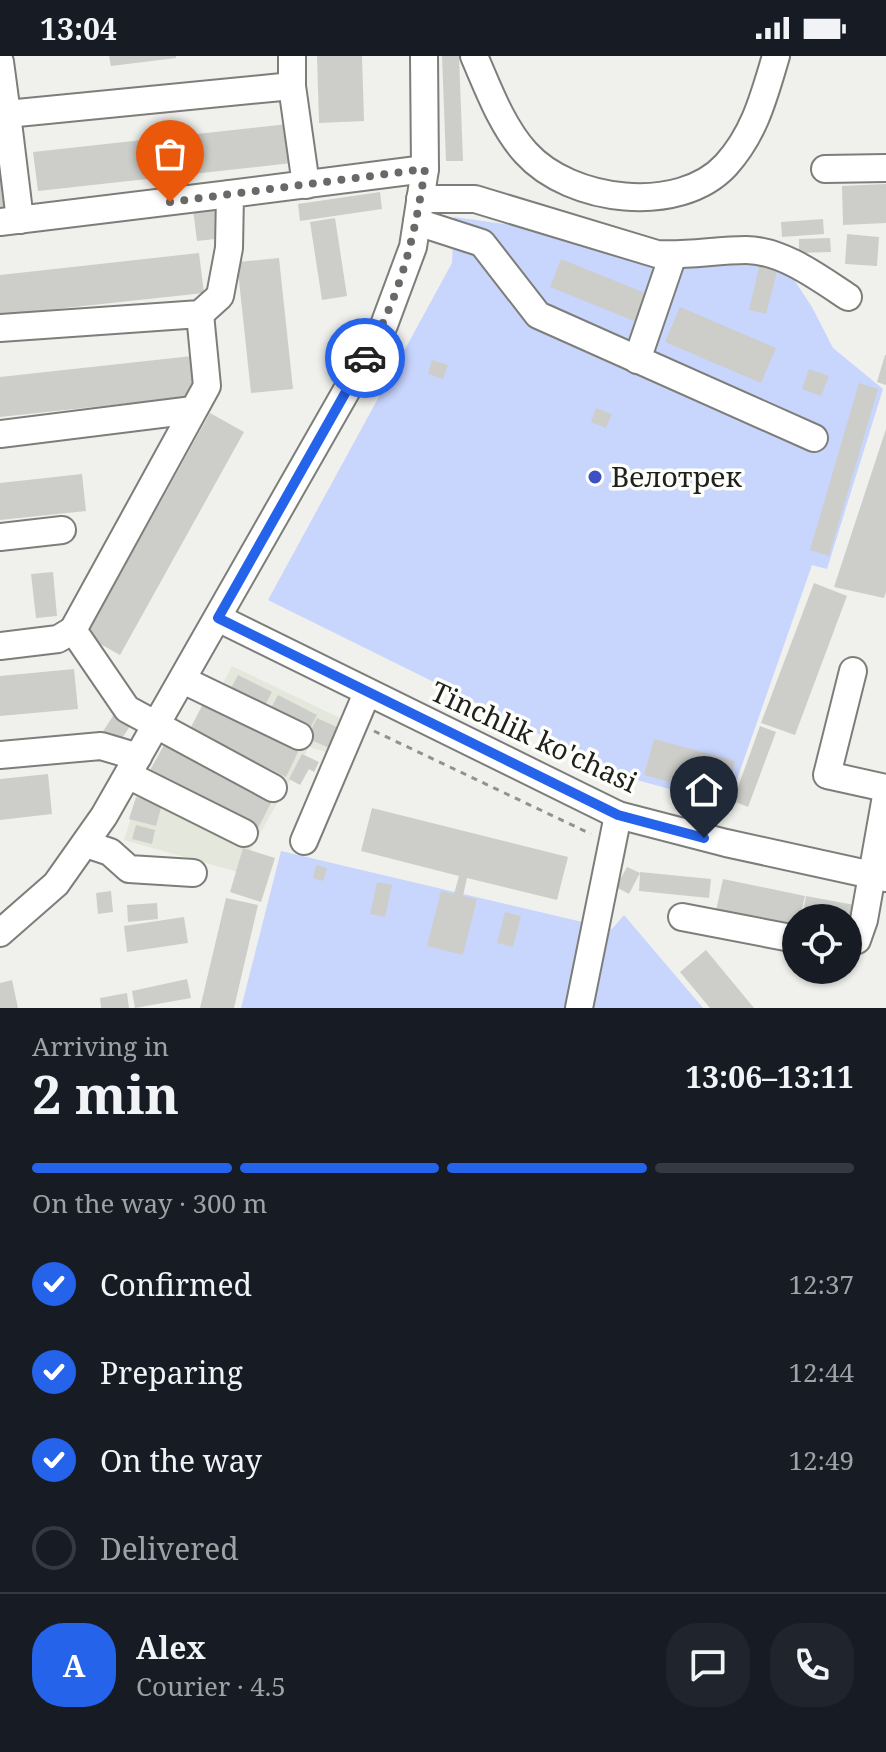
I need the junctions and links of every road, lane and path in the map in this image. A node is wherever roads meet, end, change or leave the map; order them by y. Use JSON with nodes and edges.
{"nodes":[{"id":1,"x":292,"y":56,"type":"edge"},
{"id":2,"x":424,"y":56,"type":"edge"},
{"id":3,"x":474,"y":56,"type":"edge"},
{"id":4,"x":776,"y":56,"type":"edge"},
{"id":5,"x":0,"y":62,"type":"edge"},
{"id":6,"x":292,"y":86,"type":"junction"},
{"id":7,"x":7,"y":114,"type":"junction"},
{"id":8,"x":886,"y":168,"type":"edge"},
{"id":9,"x":425,"y":169,"type":"junction"},
{"id":10,"x":825,"y":169,"type":"dead end"},
{"id":11,"x":306,"y":185,"type":"junction"},
{"id":12,"x":230,"y":194,"type":"junction"},
{"id":13,"x":419,"y":210,"type":"junction"},
{"id":14,"x":10,"y":221,"type":"edge"},
{"id":15,"x":673,"y":255,"type":"junction"},
{"id":16,"x":848,"y":297,"type":"dead end"},
{"id":17,"x":200,"y":314,"type":"junction"},
{"id":18,"x":0,"y":328,"type":"edge"},
{"id":19,"x":637,"y":360,"type":"junction"},
{"id":20,"x":193,"y":410,"type":"junction"},
{"id":21,"x":0,"y":434,"type":"edge"},
{"id":22,"x":814,"y":438,"type":"dead end"},
{"id":23,"x":62,"y":530,"type":"dead end"},
{"id":24,"x":0,"y":537,"type":"edge"},
{"id":25,"x":218,"y":618,"type":"junction"},
{"id":26,"x":73,"y":630,"type":"junction"},
{"id":27,"x":0,"y":646,"type":"edge"},
{"id":28,"x":853,"y":671,"type":"dead end"},
{"id":29,"x":183,"y":680,"type":"junction"},
{"id":30,"x":367,"y":693,"type":"junction"},
{"id":31,"x":355,"y":721,"type":"junction"},
{"id":32,"x":155,"y":726,"type":"junction"},
{"id":33,"x":299,"y":736,"type":"dead end"},
{"id":34,"x":0,"y":755,"type":"edge"},
{"id":35,"x":133,"y":766,"type":"junction"},
{"id":36,"x":273,"y":788,"type":"dead end"},
{"id":37,"x":886,"y":788,"type":"edge"},
{"id":38,"x":886,"y":796,"type":"edge"},
{"id":39,"x":618,"y":815,"type":"junction"},
{"id":40,"x":244,"y":833,"type":"dead end"},
{"id":41,"x":304,"y":841,"type":"dead end"},
{"id":42,"x":86,"y":844,"type":"junction"},
{"id":43,"x":612,"y":844,"type":"junction"},
{"id":44,"x":193,"y":873,"type":"dead end"},
{"id":45,"x":878,"y":876,"type":"edge"},
{"id":46,"x":682,"y":917,"type":"dead end"},
{"id":47,"x":862,"y":926,"type":"edge"},
{"id":48,"x":0,"y":933,"type":"edge"},
{"id":49,"x":782,"y":936,"type":"edge"},
{"id":50,"x":579,"y":1008,"type":"edge"}],
"edges":[{"from":1,"to":6,"type":"street"},
{"from":2,"to":9,"type":"street"},
{"from":3,"to":4,"type":"street"},
{"from":5,"to":7,"type":"street"},
{"from":6,"to":7,"type":"street"},
{"from":6,"to":11,"type":"street"},
{"from":7,"to":14,"type":"street"},
{"from":8,"to":10,"type":"street"},
{"from":9,"to":11,"type":"street"},
{"from":9,"to":13,"type":"street"},
{"from":11,"to":12,"type":"street"},
{"from":12,"to":14,"type":"street"},
{"from":12,"to":17,"type":"street"},
{"from":13,"to":15,"type":"street"},
{"from":13,"to":19,"type":"street"},
{"from":13,"to":25,"type":"street"},
{"from":15,"to":16,"type":"street"},
{"from":15,"to":19,"type":"street"},
{"from":17,"to":18,"type":"street"},
{"from":17,"to":20,"type":"street"},
{"from":19,"to":22,"type":"street"},
{"from":20,"to":21,"type":"street"},
{"from":20,"to":26,"type":"street"},
{"from":23,"to":24,"type":"street"},
{"from":25,"to":29,"type":"street"},
{"from":25,"to":30,"type":"street","name":"Tinchlik ko'chasi"},
{"from":26,"to":27,"type":"street"},
{"from":26,"to":32,"type":"street"},
{"from":28,"to":37,"type":"street"},
{"from":29,"to":32,"type":"street"},
{"from":29,"to":33,"type":"street"},
{"from":30,"to":31,"type":"street"},
{"from":30,"to":39,"type":"street","name":"Tinchlik ko'chasi"},
{"from":31,"to":41,"type":"street"},
{"from":31,"to":43,"type":"path"},
{"from":32,"to":35,"type":"street"},
{"from":32,"to":36,"type":"street"},
{"from":34,"to":35,"type":"street"},
{"from":35,"to":40,"type":"street"},
{"from":35,"to":42,"type":"street"},
{"from":38,"to":45,"type":"street"},
{"from":39,"to":43,"type":"street"},
{"from":39,"to":45,"type":"street","name":"Tinchlik ko'chasi"},
{"from":42,"to":44,"type":"street"},
{"from":42,"to":48,"type":"street"},
{"from":43,"to":50,"type":"street"},
{"from":45,"to":47,"type":"street"},
{"from":46,"to":49,"type":"street"}]}
